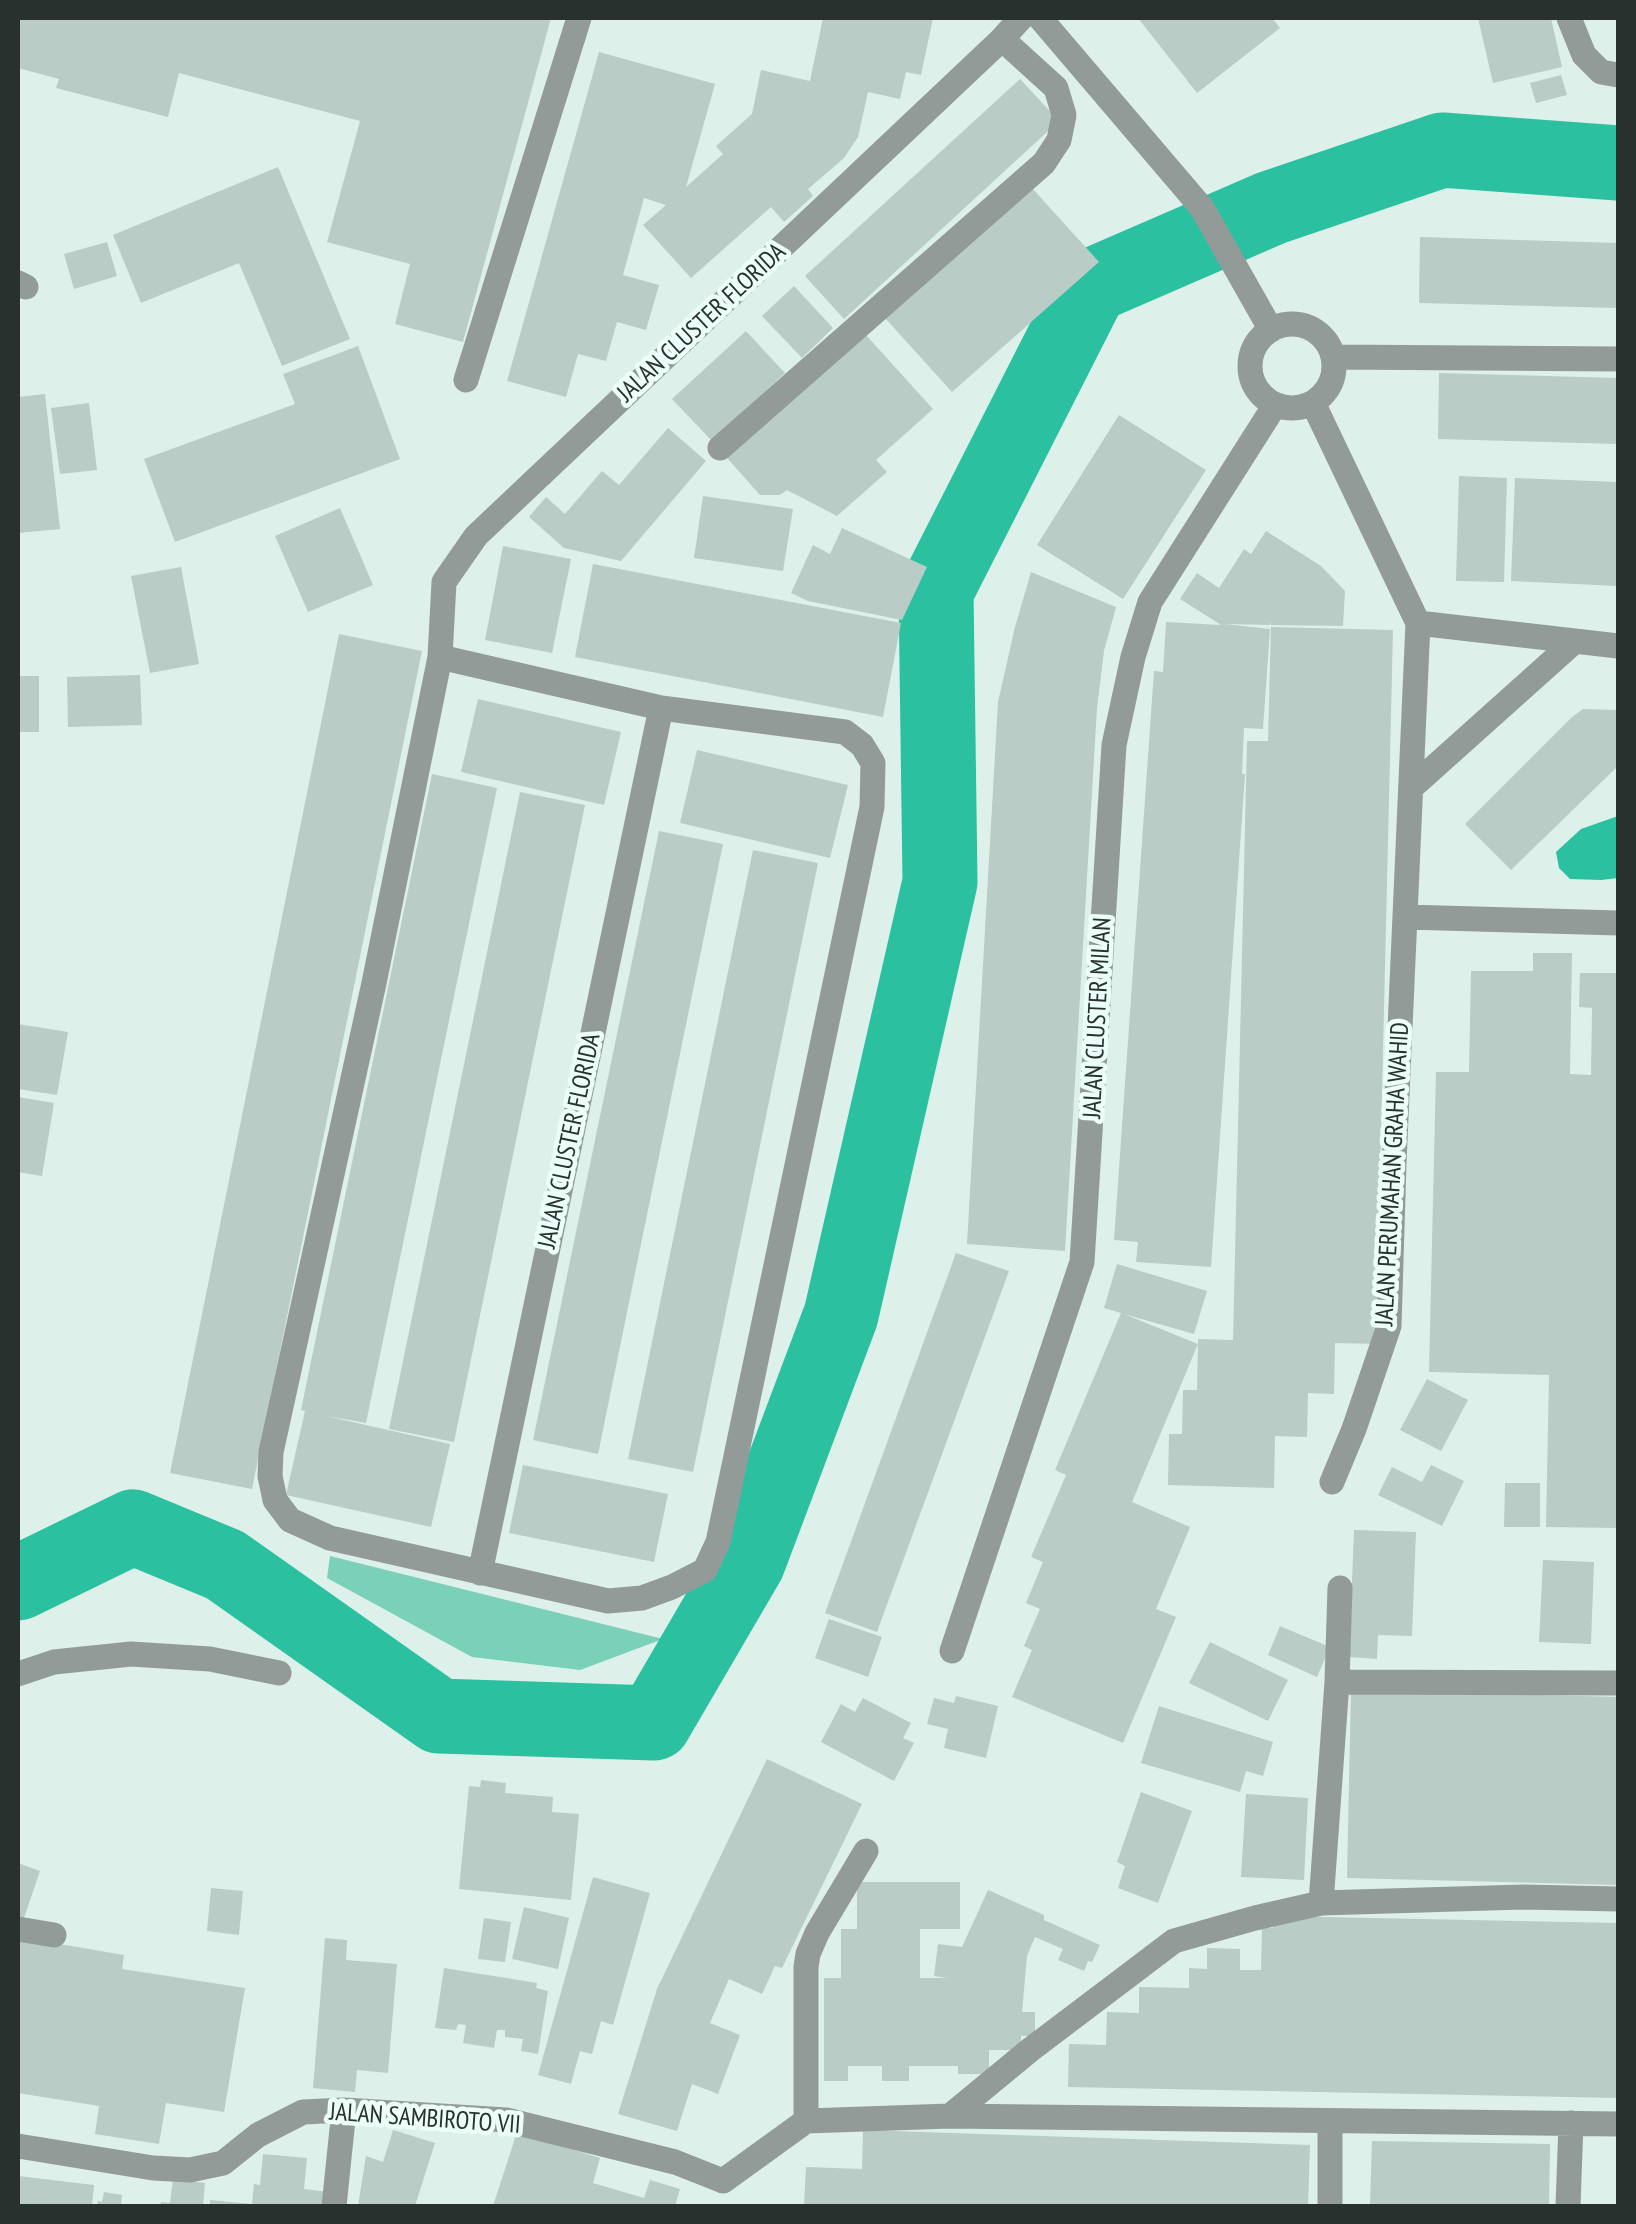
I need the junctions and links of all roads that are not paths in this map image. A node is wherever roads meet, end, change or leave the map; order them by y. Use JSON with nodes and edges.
{"nodes":[{"id":1,"x":580,"y":18,"type":"edge"},
{"id":2,"x":1021,"y":18,"type":"edge"},
{"id":3,"x":1040,"y":18,"type":"edge"},
{"id":4,"x":1570,"y":18,"type":"edge"},
{"id":5,"x":1002,"y":39,"type":"junction"},
{"id":6,"x":1618,"y":75,"type":"edge"},
{"id":7,"x":1270,"y":330,"type":"junction"},
{"id":8,"x":1334,"y":357,"type":"junction"},
{"id":9,"x":1618,"y":360,"type":"edge"},
{"id":10,"x":466,"y":380,"type":"dead end"},
{"id":11,"x":1313,"y":403,"type":"junction"},
{"id":12,"x":1275,"y":405,"type":"junction"},
{"id":13,"x":720,"y":448,"type":"dead end"},
{"id":14,"x":1418,"y":623,"type":"junction"},
{"id":15,"x":1575,"y":641,"type":"junction"},
{"id":16,"x":1618,"y":646,"type":"edge"},
{"id":17,"x":440,"y":657,"type":"junction"},
{"id":18,"x":661,"y":708,"type":"junction"},
{"id":19,"x":1412,"y":787,"type":"junction"},
{"id":20,"x":1406,"y":917,"type":"junction"},
{"id":21,"x":1618,"y":924,"type":"edge"},
{"id":22,"x":1332,"y":1482,"type":"dead end"},
{"id":23,"x":480,"y":1574,"type":"junction"},
{"id":24,"x":1340,"y":1588,"type":"dead end"},
{"id":25,"x":952,"y":1650,"type":"dead end"},
{"id":26,"x":279,"y":1673,"type":"dead end"},
{"id":27,"x":18,"y":1674,"type":"edge"},
{"id":28,"x":1336,"y":1682,"type":"junction"},
{"id":29,"x":1618,"y":1683,"type":"edge"},
{"id":30,"x":866,"y":1852,"type":"dead end"},
{"id":31,"x":1618,"y":1899,"type":"edge"},
{"id":32,"x":1322,"y":1903,"type":"junction"},
{"id":33,"x":18,"y":1929,"type":"edge"},
{"id":34,"x":54,"y":1935,"type":"dead end"},
{"id":35,"x":344,"y":2110,"type":"junction"},
{"id":36,"x":950,"y":2116,"type":"junction"},
{"id":37,"x":806,"y":2120,"type":"junction"},
{"id":38,"x":1330,"y":2120,"type":"junction"},
{"id":39,"x":1571,"y":2123,"type":"junction"},
{"id":40,"x":1618,"y":2124,"type":"edge"},
{"id":41,"x":18,"y":2146,"type":"edge"},
{"id":42,"x":721,"y":2194,"type":"edge"},
{"id":43,"x":334,"y":2206,"type":"edge"},
{"id":44,"x":1330,"y":2206,"type":"edge"},
{"id":45,"x":1568,"y":2206,"type":"edge"}],
"edges":[{"from":1,"to":10,"type":"street"},
{"from":2,"to":5,"type":"street","name":"JALAN CLUSTER FLORIDA"},
{"from":3,"to":7,"type":"street"},
{"from":4,"to":6,"type":"street"},
{"from":5,"to":13,"type":"street"},
{"from":5,"to":17,"type":"street","name":"JALAN CLUSTER FLORIDA"},
{"from":7,"to":8,"type":"street"},
{"from":7,"to":12,"type":"street"},
{"from":8,"to":9,"type":"street"},
{"from":8,"to":11,"type":"street"},
{"from":11,"to":12,"type":"street"},
{"from":11,"to":14,"type":"street","name":"JALAN PERUMAHAN GRAHA WAHID"},
{"from":12,"to":25,"type":"street","name":"JALAN CLUSTER MILAN"},
{"from":14,"to":15,"type":"street"},
{"from":14,"to":19,"type":"street","name":"JALAN PERUMAHAN GRAHA WAHID"},
{"from":15,"to":16,"type":"street"},
{"from":15,"to":19,"type":"street"},
{"from":17,"to":18,"type":"street"},
{"from":17,"to":23,"type":"street","name":"JALAN CLUSTER FLORIDA"},
{"from":18,"to":23,"type":"street","name":"JALAN CLUSTER FLORIDA"},
{"from":18,"to":23,"type":"street","name":"JALAN CLUSTER FLORIDA"},
{"from":19,"to":20,"type":"street","name":"JALAN PERUMAHAN GRAHA WAHID"},
{"from":20,"to":21,"type":"street"},
{"from":20,"to":22,"type":"street","name":"JALAN PERUMAHAN GRAHA WAHID"},
{"from":24,"to":28,"type":"street"},
{"from":26,"to":27,"type":"street"},
{"from":28,"to":29,"type":"street"},
{"from":28,"to":32,"type":"street"},
{"from":30,"to":37,"type":"street"},
{"from":31,"to":32,"type":"street"},
{"from":32,"to":36,"type":"street"},
{"from":33,"to":34,"type":"street"},
{"from":35,"to":41,"type":"street","name":"JALAN SAMBIROTO VII"},
{"from":35,"to":42,"type":"street","name":"JALAN SAMBIROTO VII"},
{"from":35,"to":43,"type":"street"},
{"from":36,"to":37,"type":"street"},
{"from":36,"to":38,"type":"street"},
{"from":37,"to":42,"type":"street"},
{"from":38,"to":39,"type":"street"},
{"from":38,"to":44,"type":"street"},
{"from":39,"to":40,"type":"street"},
{"from":39,"to":45,"type":"street"}]}
